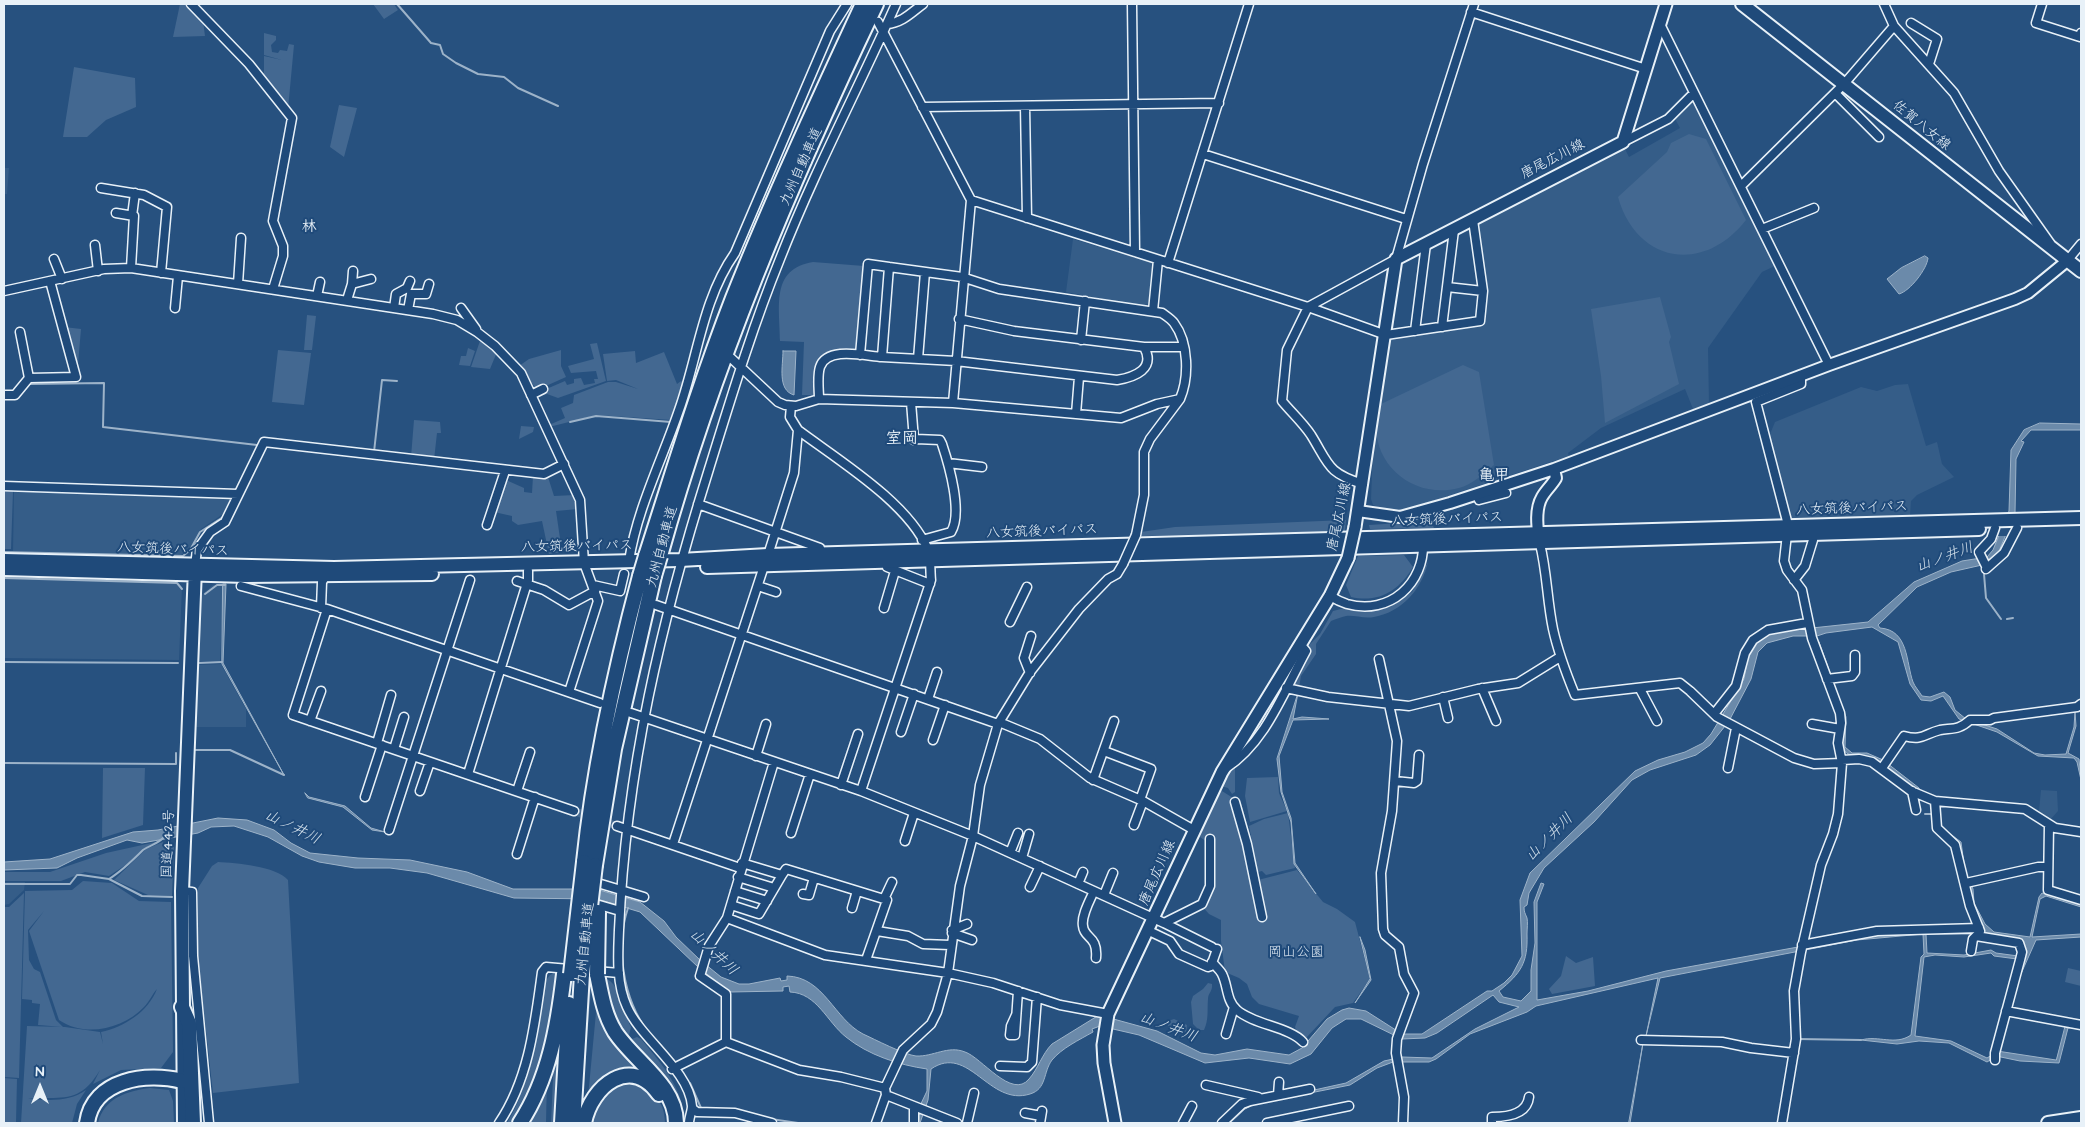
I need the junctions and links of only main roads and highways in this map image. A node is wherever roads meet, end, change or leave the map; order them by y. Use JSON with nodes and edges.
{"nodes":[{"id":1,"x":863,"y":4,"type":"edge"},
{"id":2,"x":876,"y":4,"type":"edge"},
{"id":3,"x":1666,"y":4,"type":"edge"},
{"id":4,"x":1742,"y":4,"type":"edge"},
{"id":5,"x":2081,"y":270,"type":"edge"},
{"id":6,"x":2081,"y":518,"type":"edge"},
{"id":7,"x":2007,"y":525,"type":"junction"},
{"id":8,"x":2081,"y":526,"type":"edge"},
{"id":9,"x":927,"y":551,"type":"junction"},
{"id":10,"x":4,"y":560,"type":"edge"},
{"id":11,"x":766,"y":561,"type":"junction"},
{"id":12,"x":679,"y":564,"type":"junction"},
{"id":13,"x":586,"y":566,"type":"junction"},
{"id":14,"x":4,"y":569,"type":"edge"},
{"id":15,"x":195,"y":570,"type":"junction"},
{"id":16,"x":327,"y":572,"type":"junction"},
{"id":17,"x":590,"y":864,"type":"junction"},
{"id":18,"x":572,"y":974,"type":"junction"},
{"id":19,"x":182,"y":1007,"type":"junction"},
{"id":20,"x":182,"y":1081,"type":"junction"},
{"id":21,"x":2081,"y":1118,"type":"edge"},
{"id":22,"x":87,"y":1123,"type":"edge"},
{"id":23,"x":93,"y":1123,"type":"edge"},
{"id":24,"x":184,"y":1123,"type":"edge"},
{"id":25,"x":193,"y":1123,"type":"edge"},
{"id":26,"x":520,"y":1123,"type":"edge"},
{"id":27,"x":562,"y":1123,"type":"edge"},
{"id":28,"x":573,"y":1123,"type":"edge"},
{"id":29,"x":584,"y":1123,"type":"edge"},
{"id":30,"x":668,"y":1123,"type":"edge"},
{"id":31,"x":676,"y":1123,"type":"edge"},
{"id":32,"x":1115,"y":1123,"type":"edge"},
{"id":33,"x":2048,"y":1123,"type":"edge"}],
"edges":[{"from":1,"to":17,"type":"highway","name":"九州自動車道","bridge":true},
{"from":2,"to":17,"type":"highway","name":"九州自動車道","bridge":true},
{"from":3,"to":32,"type":"main road","name":"唐尾広川線","bridge":true},
{"from":4,"to":5,"type":"main road","name":"佐賀八女線"},
{"from":6,"to":7,"type":"main road","name":"八女筑後バイパス"},
{"from":7,"to":8,"type":"main road","name":"八女筑後バイパス"},
{"from":7,"to":9,"type":"main road","name":"八女筑後バイパス"},
{"from":9,"to":11,"type":"main road","name":"八女筑後バイパス"},
{"from":9,"to":11,"type":"main road","name":"八女筑後バイパス"},
{"from":10,"to":15,"type":"main road","name":"八女筑後バイパス"},
{"from":11,"to":12,"type":"main road","name":"八女筑後バイパス"},
{"from":12,"to":13,"type":"main road","name":"八女筑後バイパス"},
{"from":12,"to":13,"type":"main road","name":"八女筑後バイパス"},
{"from":13,"to":16,"type":"main road","name":"八女筑後バイパス"},
{"from":13,"to":16,"type":"main road","name":"八女筑後バイパス"},
{"from":14,"to":15,"type":"main road","name":"八女筑後バイパス"},
{"from":15,"to":16,"type":"main road","name":"八女筑後バイパス"},
{"from":15,"to":19,"type":"main road","name":"国道442号"},
{"from":17,"to":18,"type":"highway","name":"九州自動車道","bridge":true},
{"from":17,"to":31,"type":"highway","bridge":true},
{"from":18,"to":26,"type":"highway"},
{"from":18,"to":27,"type":"highway","name":"九州自動車道"},
{"from":18,"to":28,"type":"highway","name":"九州自動車道"},
{"from":19,"to":20,"type":"main road","name":"国道442号"},
{"from":19,"to":25,"type":"highway"},
{"from":20,"to":22,"type":"highway"},
{"from":20,"to":23,"type":"highway"},
{"from":20,"to":24,"type":"main road","name":"国道442号"},
{"from":21,"to":33,"type":"main road"},
{"from":29,"to":30,"type":"highway"}]}
